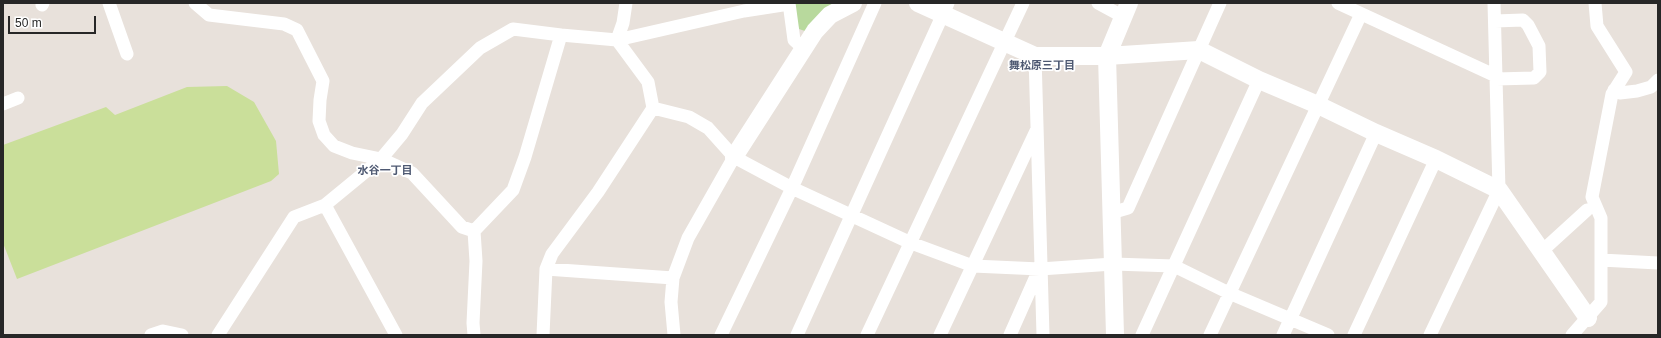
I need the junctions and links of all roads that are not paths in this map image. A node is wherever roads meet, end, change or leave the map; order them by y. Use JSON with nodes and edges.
{"nodes":[{"id":1,"x":109,"y":3,"type":"edge"},
{"id":2,"x":195,"y":3,"type":"edge"},
{"id":3,"x":626,"y":3,"type":"edge"},
{"id":4,"x":789,"y":3,"type":"edge"},
{"id":5,"x":853,"y":3,"type":"edge"},
{"id":6,"x":875,"y":3,"type":"edge"},
{"id":7,"x":918,"y":3,"type":"edge"},
{"id":8,"x":1023,"y":3,"type":"edge"},
{"id":9,"x":1098,"y":3,"type":"edge"},
{"id":10,"x":1220,"y":3,"type":"edge"},
{"id":11,"x":1338,"y":3,"type":"edge"},
{"id":12,"x":1494,"y":3,"type":"edge"},
{"id":13,"x":1595,"y":3,"type":"edge"},
{"id":14,"x":744,"y":7,"type":"edge"},
{"id":15,"x":946,"y":8,"type":"edge"},
{"id":16,"x":1125,"y":10,"type":"edge"},
{"id":17,"x":1361,"y":14,"type":"junction"},
{"id":18,"x":1495,"y":21,"type":"junction"},
{"id":19,"x":561,"y":35,"type":"junction"},
{"id":20,"x":617,"y":40,"type":"junction"},
{"id":21,"x":1006,"y":41,"type":"junction"},
{"id":22,"x":804,"y":49,"type":"junction"},
{"id":23,"x":1199,"y":50,"type":"junction"},
{"id":24,"x":127,"y":54,"type":"dead end"},
{"id":25,"x":1035,"y":56,"type":"junction"},
{"id":26,"x":1107,"y":56,"type":"junction"},
{"id":27,"x":1496,"y":78,"type":"junction"},
{"id":28,"x":1258,"y":80,"type":"junction"},
{"id":29,"x":1658,"y":80,"type":"edge"},
{"id":30,"x":1614,"y":90,"type":"junction"},
{"id":31,"x":18,"y":98,"type":"dead end"},
{"id":32,"x":3,"y":104,"type":"edge"},
{"id":33,"x":1318,"y":105,"type":"junction"},
{"id":34,"x":653,"y":108,"type":"junction"},
{"id":35,"x":1038,"y":128,"type":"junction"},
{"id":36,"x":1376,"y":133,"type":"junction"},
{"id":37,"x":734,"y":157,"type":"junction"},
{"id":38,"x":381,"y":159,"type":"junction"},
{"id":39,"x":1436,"y":160,"type":"junction"},
{"id":40,"x":792,"y":188,"type":"junction"},
{"id":41,"x":1499,"y":190,"type":"junction"},
{"id":42,"x":325,"y":205,"type":"junction"},
{"id":43,"x":1587,"y":210,"type":"dead end"},
{"id":44,"x":1111,"y":213,"type":"junction"},
{"id":45,"x":852,"y":216,"type":"junction"},
{"id":46,"x":474,"y":231,"type":"junction"},
{"id":47,"x":910,"y":243,"type":"junction"},
{"id":48,"x":1542,"y":251,"type":"junction"},
{"id":49,"x":1601,"y":260,"type":"junction"},
{"id":50,"x":1658,"y":263,"type":"edge"},
{"id":51,"x":1113,"y":264,"type":"junction"},
{"id":52,"x":973,"y":266,"type":"junction"},
{"id":53,"x":1174,"y":266,"type":"junction"},
{"id":54,"x":546,"y":269,"type":"junction"},
{"id":55,"x":1040,"y":269,"type":"junction"},
{"id":56,"x":673,"y":278,"type":"junction"},
{"id":57,"x":1229,"y":293,"type":"junction"},
{"id":58,"x":1588,"y":318,"type":"junction"},
{"id":59,"x":1291,"y":319,"type":"junction"},
{"id":60,"x":152,"y":335,"type":"edge"},
{"id":61,"x":182,"y":335,"type":"edge"},
{"id":62,"x":218,"y":335,"type":"edge"},
{"id":63,"x":396,"y":335,"type":"edge"},
{"id":64,"x":474,"y":335,"type":"edge"},
{"id":65,"x":544,"y":335,"type":"edge"},
{"id":66,"x":674,"y":335,"type":"edge"},
{"id":67,"x":721,"y":335,"type":"edge"},
{"id":68,"x":797,"y":335,"type":"edge"},
{"id":69,"x":867,"y":335,"type":"edge"},
{"id":70,"x":940,"y":335,"type":"edge"},
{"id":71,"x":1010,"y":335,"type":"edge"},
{"id":72,"x":1043,"y":335,"type":"edge"},
{"id":73,"x":1115,"y":335,"type":"edge"},
{"id":74,"x":1142,"y":335,"type":"edge"},
{"id":75,"x":1210,"y":335,"type":"edge"},
{"id":76,"x":1284,"y":335,"type":"edge"},
{"id":77,"x":1328,"y":335,"type":"edge"},
{"id":78,"x":1354,"y":335,"type":"edge"},
{"id":79,"x":1430,"y":335,"type":"edge"},
{"id":80,"x":1572,"y":335,"type":"edge"}],
"edges":[{"from":1,"to":24,"type":"street"},
{"from":2,"to":38,"type":"street"},
{"from":3,"to":20,"type":"street"},
{"from":4,"to":14,"type":"street"},
{"from":4,"to":22,"type":"street"},
{"from":5,"to":22,"type":"street"},
{"from":6,"to":40,"type":"street"},
{"from":7,"to":15,"type":"street"},
{"from":8,"to":21,"type":"street"},
{"from":9,"to":16,"type":"street"},
{"from":10,"to":23,"type":"street"},
{"from":11,"to":17,"type":"street"},
{"from":12,"to":18,"type":"street"},
{"from":13,"to":30,"type":"street"},
{"from":14,"to":20,"type":"street"},
{"from":15,"to":21,"type":"street"},
{"from":15,"to":45,"type":"street"},
{"from":16,"to":26,"type":"street"},
{"from":17,"to":27,"type":"street"},
{"from":17,"to":33,"type":"street"},
{"from":18,"to":27,"type":"street"},
{"from":18,"to":27,"type":"street"},
{"from":19,"to":20,"type":"street"},
{"from":19,"to":38,"type":"street"},
{"from":19,"to":46,"type":"street"},
{"from":20,"to":34,"type":"street"},
{"from":21,"to":25,"type":"street"},
{"from":21,"to":47,"type":"street"},
{"from":22,"to":37,"type":"street"},
{"from":23,"to":26,"type":"street"},
{"from":23,"to":28,"type":"street"},
{"from":23,"to":44,"type":"street"},
{"from":25,"to":26,"type":"street"},
{"from":25,"to":35,"type":"street"},
{"from":26,"to":44,"type":"street"},
{"from":27,"to":41,"type":"street"},
{"from":28,"to":33,"type":"street"},
{"from":28,"to":53,"type":"street"},
{"from":29,"to":30,"type":"street"},
{"from":30,"to":49,"type":"street"},
{"from":31,"to":32,"type":"street"},
{"from":33,"to":36,"type":"street"},
{"from":33,"to":57,"type":"street"},
{"from":34,"to":37,"type":"street"},
{"from":34,"to":54,"type":"street"},
{"from":35,"to":52,"type":"street"},
{"from":35,"to":55,"type":"street"},
{"from":36,"to":39,"type":"street"},
{"from":36,"to":59,"type":"street"},
{"from":37,"to":40,"type":"street"},
{"from":37,"to":56,"type":"street"},
{"from":38,"to":42,"type":"street"},
{"from":38,"to":46,"type":"street"},
{"from":39,"to":41,"type":"street"},
{"from":39,"to":78,"type":"street"},
{"from":40,"to":45,"type":"street"},
{"from":40,"to":67,"type":"street"},
{"from":41,"to":48,"type":"street"},
{"from":41,"to":79,"type":"street"},
{"from":42,"to":62,"type":"street"},
{"from":42,"to":63,"type":"street"},
{"from":43,"to":48,"type":"street"},
{"from":44,"to":51,"type":"street"},
{"from":45,"to":47,"type":"street"},
{"from":45,"to":68,"type":"street"},
{"from":46,"to":64,"type":"street"},
{"from":47,"to":52,"type":"street"},
{"from":47,"to":69,"type":"street"},
{"from":48,"to":58,"type":"street"},
{"from":49,"to":50,"type":"street"},
{"from":49,"to":58,"type":"street"},
{"from":51,"to":53,"type":"street"},
{"from":51,"to":55,"type":"street"},
{"from":51,"to":73,"type":"street"},
{"from":52,"to":55,"type":"street"},
{"from":52,"to":70,"type":"street"},
{"from":53,"to":57,"type":"street"},
{"from":53,"to":74,"type":"street"},
{"from":54,"to":56,"type":"street"},
{"from":54,"to":65,"type":"street"},
{"from":55,"to":71,"type":"street"},
{"from":55,"to":72,"type":"street"},
{"from":56,"to":66,"type":"street"},
{"from":57,"to":59,"type":"street"},
{"from":57,"to":75,"type":"street"},
{"from":58,"to":80,"type":"street"},
{"from":59,"to":76,"type":"street"},
{"from":59,"to":77,"type":"street"},
{"from":60,"to":61,"type":"street"}]}
